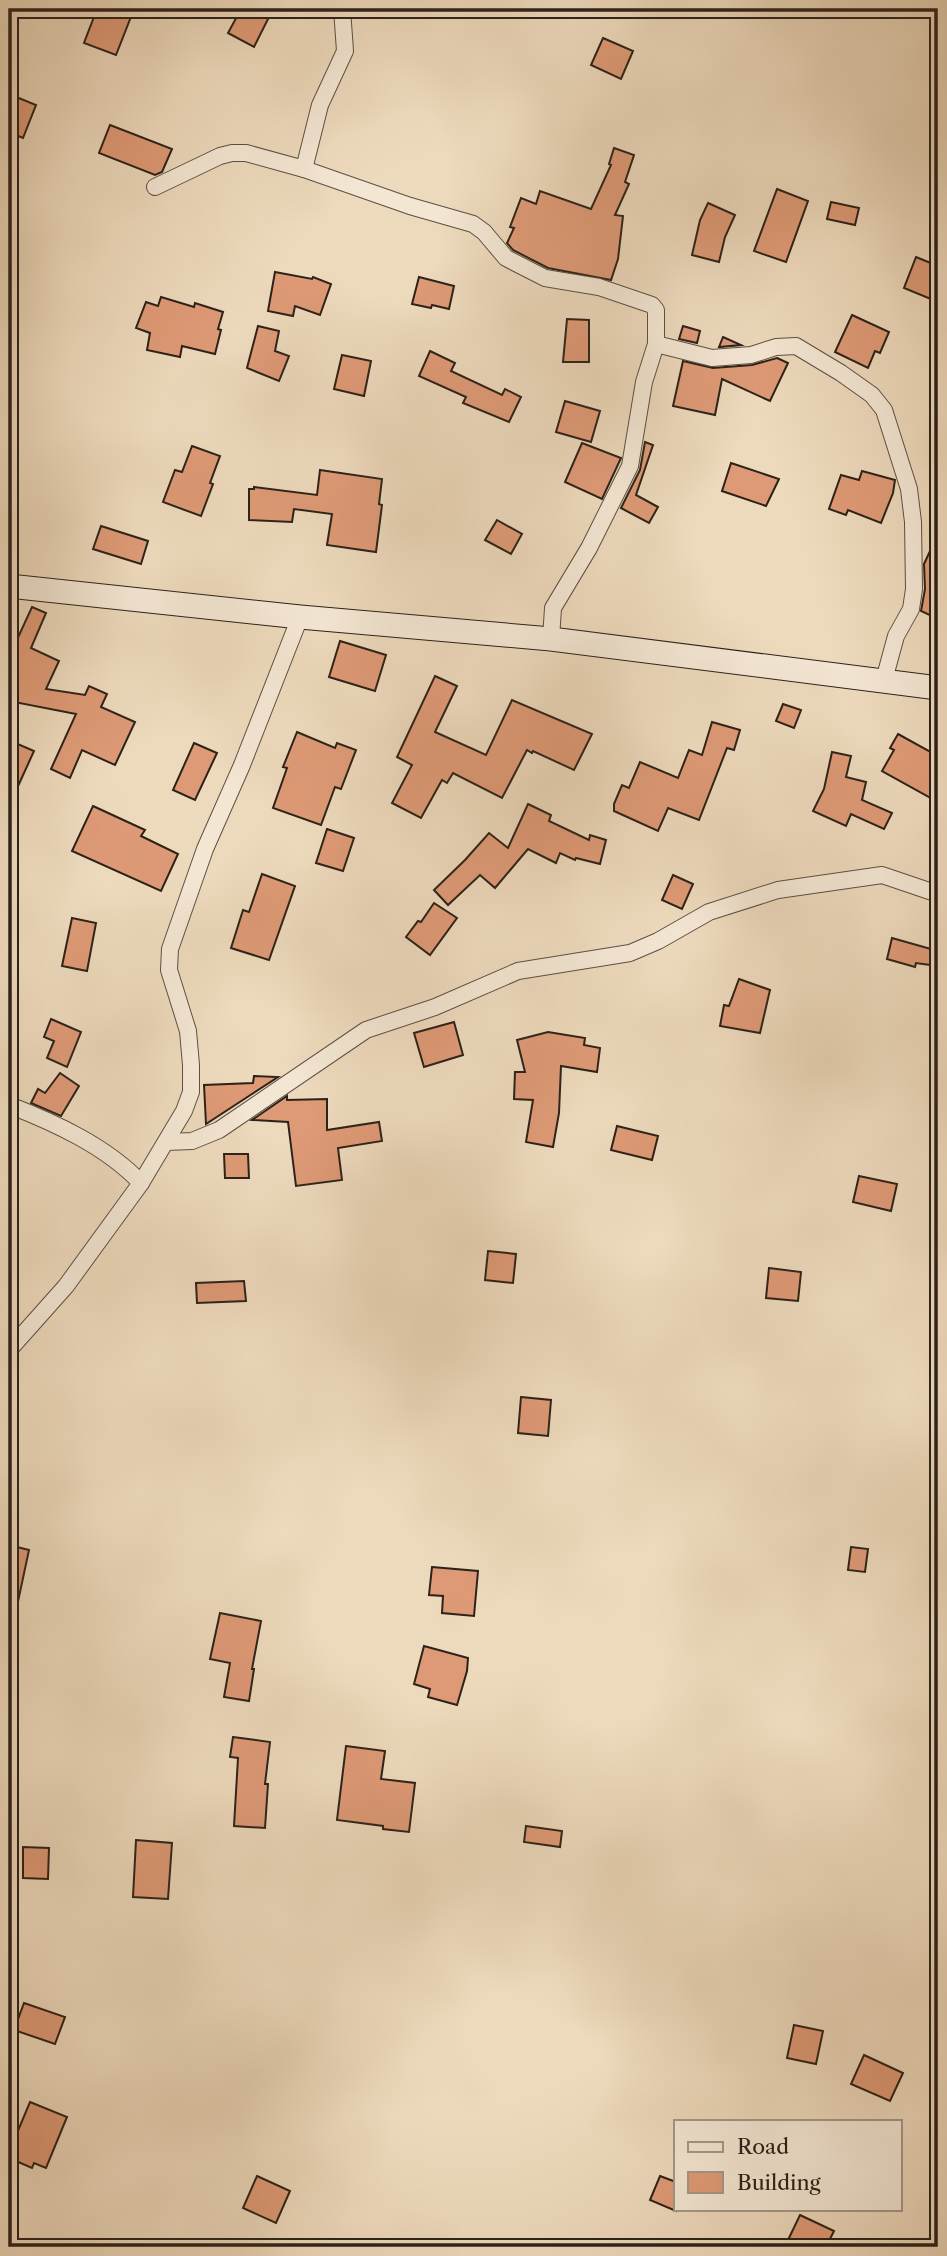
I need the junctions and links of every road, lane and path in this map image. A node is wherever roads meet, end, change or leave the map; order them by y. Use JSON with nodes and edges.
{"nodes":[{"id":1,"x":342,"y":9,"type":"edge"},
{"id":2,"x":304,"y":169,"type":"junction"},
{"id":3,"x":155,"y":187,"type":"dead end"},
{"id":4,"x":656,"y":344,"type":"junction"},
{"id":5,"x":9,"y":586,"type":"edge"},
{"id":6,"x":300,"y":617,"type":"junction"},
{"id":7,"x":551,"y":639,"type":"junction"},
{"id":8,"x":884,"y":681,"type":"junction"},
{"id":9,"x":938,"y":688,"type":"edge"},
{"id":10,"x":938,"y":894,"type":"edge"},
{"id":11,"x":9,"y":1105,"type":"edge"},
{"id":12,"x":184,"y":1111,"type":"junction"},
{"id":13,"x":198,"y":1139,"type":"junction"},
{"id":14,"x":166,"y":1142,"type":"junction"},
{"id":15,"x":141,"y":1183,"type":"junction"},
{"id":16,"x":9,"y":1350,"type":"edge"}],
"edges":[{"from":1,"to":2,"type":"street"},
{"from":2,"to":3,"type":"street"},
{"from":2,"to":4,"type":"street"},
{"from":4,"to":7,"type":"street"},
{"from":4,"to":8,"type":"street"},
{"from":5,"to":6,"type":"street"},
{"from":6,"to":7,"type":"street"},
{"from":6,"to":12,"type":"street"},
{"from":7,"to":8,"type":"street"},
{"from":8,"to":9,"type":"street"},
{"from":10,"to":13,"type":"street"},
{"from":11,"to":15,"type":"street"},
{"from":12,"to":13,"type":"street"},
{"from":12,"to":14,"type":"street"},
{"from":13,"to":14,"type":"street"},
{"from":14,"to":15,"type":"street"},
{"from":15,"to":16,"type":"street"}]}
